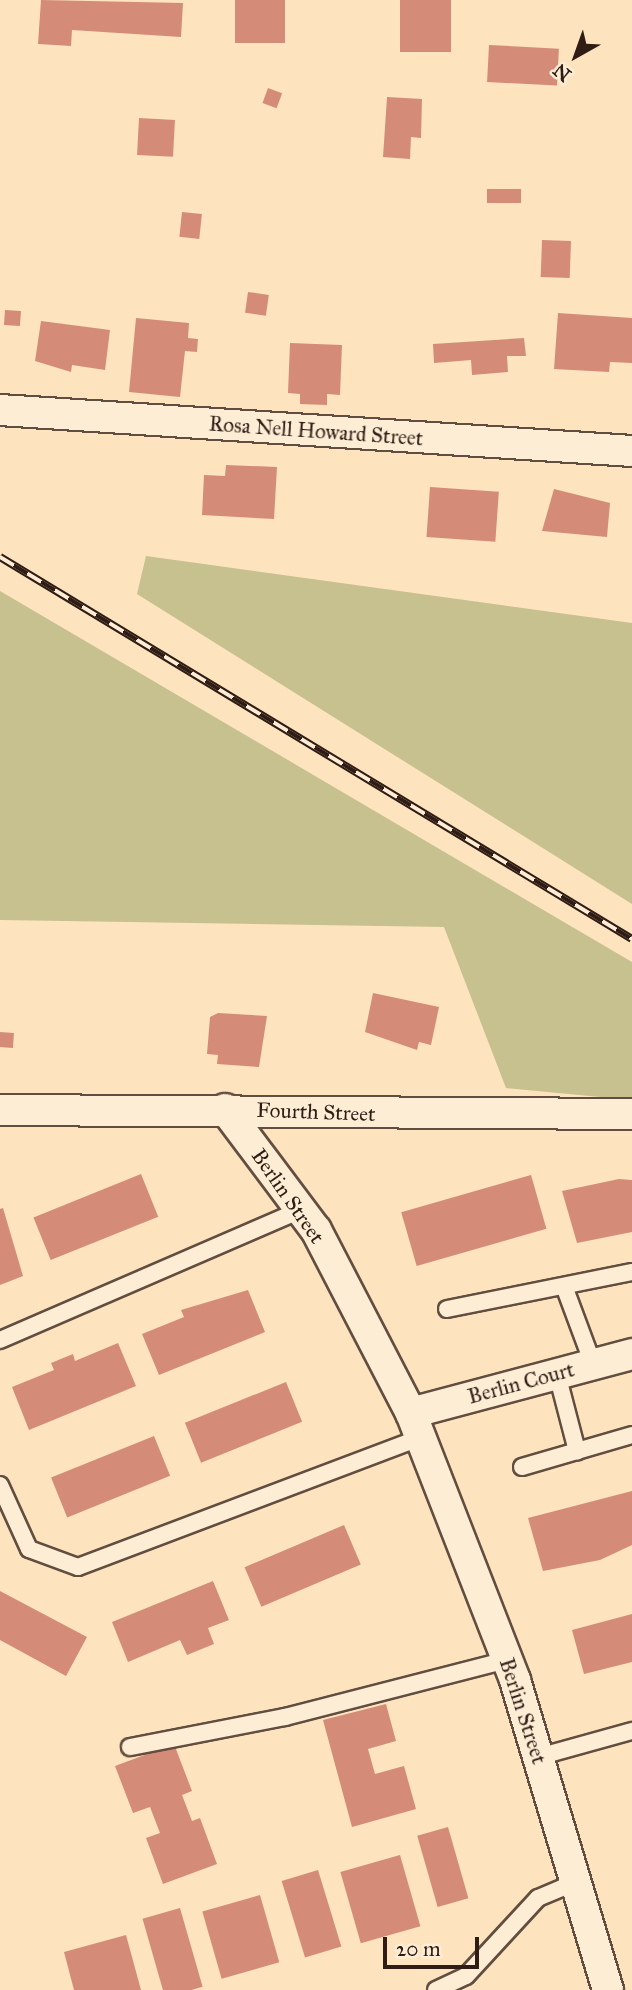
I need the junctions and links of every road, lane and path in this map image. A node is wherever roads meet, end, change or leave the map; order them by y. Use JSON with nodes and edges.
{"nodes":[{"id":1,"x":0,"y":411,"type":"edge"},
{"id":2,"x":632,"y":451,"type":"edge"},
{"id":3,"x":225,"y":1109,"type":"junction"},
{"id":4,"x":0,"y":1110,"type":"edge"},
{"id":5,"x":632,"y":1115,"type":"edge"},
{"id":6,"x":301,"y":1210,"type":"junction"},
{"id":7,"x":632,"y":1272,"type":"edge"},
{"id":8,"x":564,"y":1286,"type":"junction"},
{"id":9,"x":447,"y":1310,"type":"dead end"},
{"id":10,"x":0,"y":1340,"type":"edge"},
{"id":11,"x":632,"y":1354,"type":"edge"},
{"id":12,"x":593,"y":1364,"type":"junction"},
{"id":13,"x":558,"y":1374,"type":"junction"},
{"id":14,"x":416,"y":1425,"type":"junction"},
{"id":15,"x":632,"y":1435,"type":"edge"},
{"id":16,"x":576,"y":1451,"type":"junction"},
{"id":17,"x":522,"y":1467,"type":"dead end"},
{"id":18,"x":0,"y":1485,"type":"edge"},
{"id":19,"x":507,"y":1660,"type":"junction"},
{"id":20,"x":632,"y":1731,"type":"edge"},
{"id":21,"x":130,"y":1747,"type":"dead end"},
{"id":22,"x":538,"y":1757,"type":"junction"},
{"id":23,"x":576,"y":1882,"type":"junction"},
{"id":24,"x":436,"y":1990,"type":"edge"},
{"id":25,"x":608,"y":1990,"type":"edge"}],
"edges":[{"from":1,"to":2,"type":"street","name":"Rosa Nell Howard Street"},
{"from":3,"to":4,"type":"street","name":"Fourth Street"},
{"from":3,"to":5,"type":"street","name":"Fourth Street"},
{"from":3,"to":6,"type":"street","name":"Berlin Street"},
{"from":6,"to":10,"type":"lane"},
{"from":6,"to":14,"type":"street","name":"Berlin Street"},
{"from":7,"to":8,"type":"lane"},
{"from":8,"to":9,"type":"lane"},
{"from":8,"to":12,"type":"lane"},
{"from":11,"to":12,"type":"street","name":"Berlin Court"},
{"from":12,"to":13,"type":"street","name":"Berlin Court"},
{"from":13,"to":14,"type":"street","name":"Berlin Court"},
{"from":13,"to":16,"type":"lane"},
{"from":14,"to":18,"type":"lane"},
{"from":14,"to":19,"type":"street","name":"Berlin Street"},
{"from":15,"to":16,"type":"lane"},
{"from":16,"to":17,"type":"lane"},
{"from":19,"to":21,"type":"lane"},
{"from":19,"to":22,"type":"street","name":"Berlin Street"},
{"from":20,"to":22,"type":"lane"},
{"from":22,"to":23,"type":"street","name":"Berlin Street"},
{"from":23,"to":24,"type":"lane"},
{"from":23,"to":25,"type":"street","name":"Berlin Street"}]}
